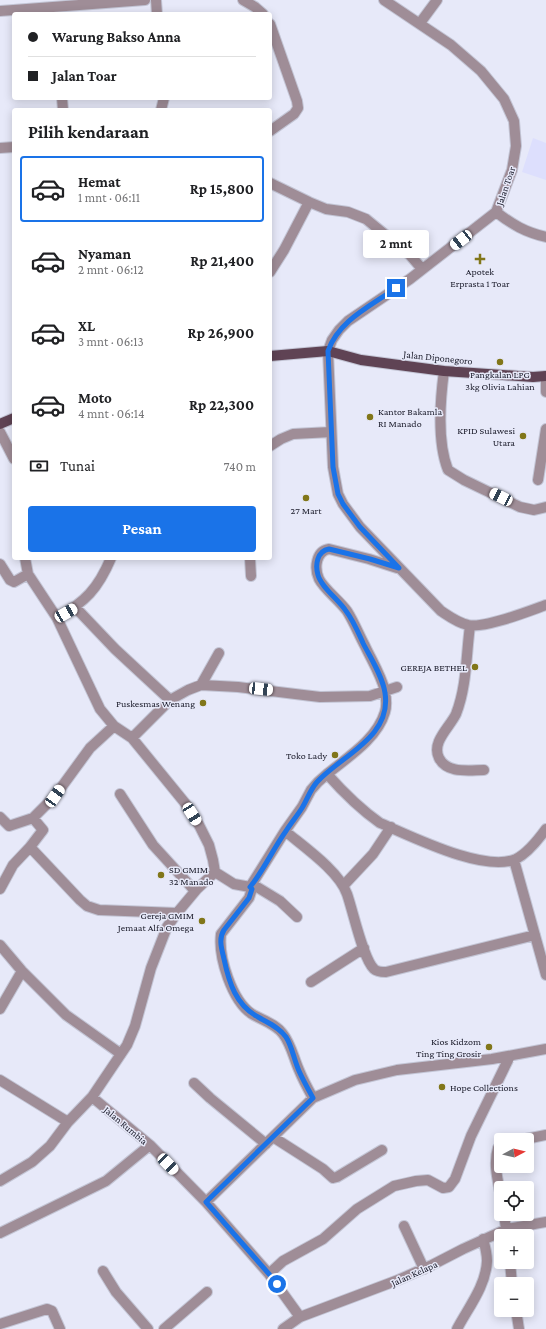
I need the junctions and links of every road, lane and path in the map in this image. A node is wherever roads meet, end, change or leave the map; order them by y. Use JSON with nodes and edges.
{"nodes":[{"id":1,"x":145,"y":0,"type":"edge"},
{"id":2,"x":156,"y":0,"type":"edge"},
{"id":3,"x":242,"y":0,"type":"edge"},
{"id":4,"x":384,"y":0,"type":"edge"},
{"id":5,"x":437,"y":0,"type":"edge"},
{"id":6,"x":0,"y":11,"type":"edge"},
{"id":7,"x":56,"y":11,"type":"edge"},
{"id":8,"x":157,"y":12,"type":"edge"},
{"id":9,"x":261,"y":12,"type":"edge"},
{"id":10,"x":420,"y":23,"type":"junction"},
{"id":11,"x":272,"y":29,"type":"edge"},
{"id":12,"x":272,"y":130,"type":"edge"},
{"id":13,"x":12,"y":147,"type":"edge"},
{"id":14,"x":0,"y":148,"type":"edge"},
{"id":15,"x":272,"y":185,"type":"edge"},
{"id":16,"x":309,"y":202,"type":"junction"},
{"id":17,"x":496,"y":212,"type":"junction"},
{"id":18,"x":546,"y":237,"type":"edge"},
{"id":19,"x":272,"y":269,"type":"edge"},
{"id":20,"x":422,"y":269,"type":"junction"},
{"id":21,"x":328,"y":351,"type":"junction"},
{"id":22,"x":272,"y":356,"type":"edge"},
{"id":23,"x":444,"y":371,"type":"junction"},
{"id":24,"x":546,"y":376,"type":"edge"},
{"id":25,"x":546,"y":392,"type":"edge"},
{"id":26,"x":12,"y":419,"type":"edge"},
{"id":27,"x":0,"y":424,"type":"edge"},
{"id":28,"x":546,"y":429,"type":"edge"},
{"id":29,"x":0,"y":432,"type":"edge"},
{"id":30,"x":331,"y":432,"type":"junction"},
{"id":31,"x":272,"y":445,"type":"edge"},
{"id":32,"x":12,"y":455,"type":"edge"},
{"id":33,"x":538,"y":480,"type":"dead end"},
{"id":34,"x":546,"y":508,"type":"edge"},
{"id":35,"x":24,"y":560,"type":"edge"},
{"id":36,"x":110,"y":560,"type":"edge"},
{"id":37,"x":250,"y":560,"type":"edge"},
{"id":38,"x":0,"y":564,"type":"edge"},
{"id":39,"x":399,"y":568,"type":"junction"},
{"id":40,"x":28,"y":574,"type":"junction"},
{"id":41,"x":251,"y":576,"type":"dead end"},
{"id":42,"x":546,"y":605,"type":"edge"},
{"id":43,"x":75,"y":607,"type":"junction"},
{"id":44,"x":56,"y":618,"type":"junction"},
{"id":45,"x":470,"y":626,"type":"junction"},
{"id":46,"x":220,"y":653,"type":"dead end"},
{"id":47,"x":201,"y":685,"type":"junction"},
{"id":48,"x":397,"y":687,"type":"dead end"},
{"id":49,"x":385,"y":692,"type":"junction"},
{"id":50,"x":170,"y":700,"type":"junction"},
{"id":51,"x":114,"y":726,"type":"junction"},
{"id":52,"x":132,"y":738,"type":"junction"},
{"id":53,"x":484,"y":770,"type":"dead end"},
{"id":54,"x":327,"y":774,"type":"junction"},
{"id":55,"x":120,"y":794,"type":"dead end"},
{"id":56,"x":0,"y":817,"type":"edge"},
{"id":57,"x":33,"y":818,"type":"junction"},
{"id":58,"x":391,"y":827,"type":"junction"},
{"id":59,"x":546,"y":829,"type":"edge"},
{"id":60,"x":285,"y":831,"type":"junction"},
{"id":61,"x":30,"y":847,"type":"junction"},
{"id":62,"x":514,"y":860,"type":"junction"},
{"id":63,"x":215,"y":872,"type":"junction"},
{"id":64,"x":251,"y":885,"type":"junction"},
{"id":65,"x":344,"y":886,"type":"junction"},
{"id":66,"x":0,"y":889,"type":"edge"},
{"id":67,"x":195,"y":891,"type":"junction"},
{"id":68,"x":177,"y":913,"type":"junction"},
{"id":69,"x":296,"y":917,"type":"dead end"},
{"id":70,"x":535,"y":935,"type":"junction"},
{"id":71,"x":0,"y":945,"type":"edge"},
{"id":72,"x":364,"y":948,"type":"junction"},
{"id":73,"x":22,"y":971,"type":"junction"},
{"id":74,"x":546,"y":975,"type":"edge"},
{"id":75,"x":311,"y":982,"type":"dead end"},
{"id":76,"x":0,"y":1009,"type":"edge"},
{"id":77,"x":546,"y":1049,"type":"edge"},
{"id":78,"x":121,"y":1054,"type":"junction"},
{"id":79,"x":510,"y":1056,"type":"junction"},
{"id":80,"x":0,"y":1080,"type":"edge"},
{"id":81,"x":194,"y":1083,"type":"dead end"},
{"id":82,"x":92,"y":1097,"type":"junction"},
{"id":83,"x":313,"y":1098,"type":"junction"},
{"id":84,"x":68,"y":1122,"type":"junction"},
{"id":85,"x":546,"y":1135,"type":"edge"},
{"id":86,"x":534,"y":1137,"type":"edge"},
{"id":87,"x":269,"y":1140,"type":"junction"},
{"id":88,"x":150,"y":1145,"type":"junction"},
{"id":89,"x":382,"y":1150,"type":"dead end"},
{"id":90,"x":0,"y":1181,"type":"edge"},
{"id":91,"x":206,"y":1202,"type":"junction"},
{"id":92,"x":546,"y":1222,"type":"edge"},
{"id":93,"x":404,"y":1226,"type":"dead end"},
{"id":94,"x":521,"y":1229,"type":"edge"},
{"id":95,"x":0,"y":1233,"type":"edge"},
{"id":96,"x":494,"y":1236,"type":"edge"},
{"id":97,"x":483,"y":1239,"type":"junction"},
{"id":98,"x":424,"y":1269,"type":"junction"},
{"id":99,"x":103,"y":1271,"type":"dead end"},
{"id":100,"x":269,"y":1274,"type":"junction"},
{"id":101,"x":207,"y":1292,"type":"dead end"},
{"id":102,"x":300,"y":1317,"type":"junction"},
{"id":103,"x":517,"y":1317,"type":"edge"},
{"id":104,"x":0,"y":1324,"type":"edge"},
{"id":105,"x":60,"y":1329,"type":"edge"},
{"id":106,"x":148,"y":1329,"type":"edge"},
{"id":107,"x":164,"y":1329,"type":"edge"},
{"id":108,"x":283,"y":1329,"type":"edge"},
{"id":109,"x":457,"y":1329,"type":"edge"},
{"id":110,"x":519,"y":1329,"type":"edge"}],
"edges":[{"from":1,"to":7,"type":"street"},
{"from":2,"to":8,"type":"street"},
{"from":3,"to":9,"type":"street"},
{"from":4,"to":10,"type":"street","name":"Jalan Toar"},
{"from":5,"to":10,"type":"street"},
{"from":6,"to":7,"type":"street"},
{"from":10,"to":17,"type":"street","name":"Jalan Toar"},
{"from":11,"to":12,"type":"street"},
{"from":13,"to":14,"type":"street"},
{"from":15,"to":16,"type":"street"},
{"from":16,"to":19,"type":"street"},
{"from":16,"to":20,"type":"street"},
{"from":17,"to":18,"type":"street"},
{"from":17,"to":20,"type":"street","name":"Jalan Toar"},
{"from":20,"to":21,"type":"street","name":"Jalan Toar"},
{"from":21,"to":22,"type":"main road"},
{"from":21,"to":23,"type":"main road","name":"Jalan Diponegoro"},
{"from":21,"to":30,"type":"street"},
{"from":23,"to":24,"type":"main road","name":"Jalan Diponegoro"},
{"from":23,"to":34,"type":"street"},
{"from":24,"to":25,"type":"street"},
{"from":26,"to":27,"type":"main road"},
{"from":28,"to":33,"type":"street"},
{"from":29,"to":32,"type":"street"},
{"from":30,"to":31,"type":"street"},
{"from":30,"to":39,"type":"street"},
{"from":35,"to":40,"type":"street"},
{"from":36,"to":43,"type":"street"},
{"from":37,"to":41,"type":"street"},
{"from":38,"to":40,"type":"street"},
{"from":39,"to":45,"type":"street"},
{"from":39,"to":49,"type":"street"},
{"from":40,"to":44,"type":"street"},
{"from":42,"to":45,"type":"street"},
{"from":43,"to":44,"type":"street"},
{"from":43,"to":50,"type":"street"},
{"from":44,"to":51,"type":"street"},
{"from":45,"to":53,"type":"street"},
{"from":46,"to":47,"type":"street"},
{"from":47,"to":49,"type":"street"},
{"from":47,"to":50,"type":"street"},
{"from":48,"to":49,"type":"street"},
{"from":49,"to":54,"type":"street"},
{"from":50,"to":52,"type":"street"},
{"from":51,"to":52,"type":"street"},
{"from":51,"to":57,"type":"street"},
{"from":52,"to":63,"type":"street"},
{"from":54,"to":58,"type":"street"},
{"from":54,"to":60,"type":"street"},
{"from":55,"to":67,"type":"street"},
{"from":56,"to":57,"type":"street"},
{"from":57,"to":61,"type":"street"},
{"from":58,"to":62,"type":"street"},
{"from":58,"to":65,"type":"street"},
{"from":59,"to":62,"type":"street"},
{"from":60,"to":64,"type":"street"},
{"from":60,"to":65,"type":"street"},
{"from":61,"to":66,"type":"street"},
{"from":61,"to":68,"type":"street"},
{"from":62,"to":70,"type":"street"},
{"from":63,"to":64,"type":"street"},
{"from":63,"to":67,"type":"street"},
{"from":64,"to":69,"type":"street"},
{"from":64,"to":83,"type":"street"},
{"from":65,"to":72,"type":"street"},
{"from":67,"to":68,"type":"street"},
{"from":68,"to":78,"type":"street"},
{"from":70,"to":72,"type":"street"},
{"from":70,"to":74,"type":"street"},
{"from":71,"to":73,"type":"street"},
{"from":72,"to":75,"type":"street"},
{"from":73,"to":76,"type":"street"},
{"from":73,"to":78,"type":"street"},
{"from":77,"to":79,"type":"street"},
{"from":78,"to":82,"type":"street"},
{"from":79,"to":83,"type":"street"},
{"from":79,"to":100,"type":"street"},
{"from":80,"to":84,"type":"street"},
{"from":81,"to":87,"type":"street"},
{"from":82,"to":84,"type":"street"},
{"from":82,"to":88,"type":"street","name":"Jalan Rumbia"},
{"from":83,"to":87,"type":"street"},
{"from":84,"to":90,"type":"street"},
{"from":85,"to":86,"type":"street"},
{"from":87,"to":89,"type":"street"},
{"from":87,"to":91,"type":"street"},
{"from":88,"to":91,"type":"street","name":"Jalan Rumbia"},
{"from":88,"to":95,"type":"street"},
{"from":91,"to":100,"type":"street","name":"Jalan Rumbia"},
{"from":92,"to":94,"type":"street","name":"Jalan Kelapa"},
{"from":93,"to":98,"type":"street"},
{"from":96,"to":97,"type":"street","name":"Jalan Kelapa"},
{"from":97,"to":98,"type":"street","name":"Jalan Kelapa"},
{"from":97,"to":109,"type":"street"},
{"from":98,"to":102,"type":"street","name":"Jalan Kelapa"},
{"from":99,"to":106,"type":"street"},
{"from":100,"to":102,"type":"street","name":"Jalan Rumbia"},
{"from":101,"to":107,"type":"street"},
{"from":102,"to":108,"type":"street","name":"Jalan Kelapa"},
{"from":103,"to":110,"type":"street"},
{"from":104,"to":105,"type":"street"}]}
